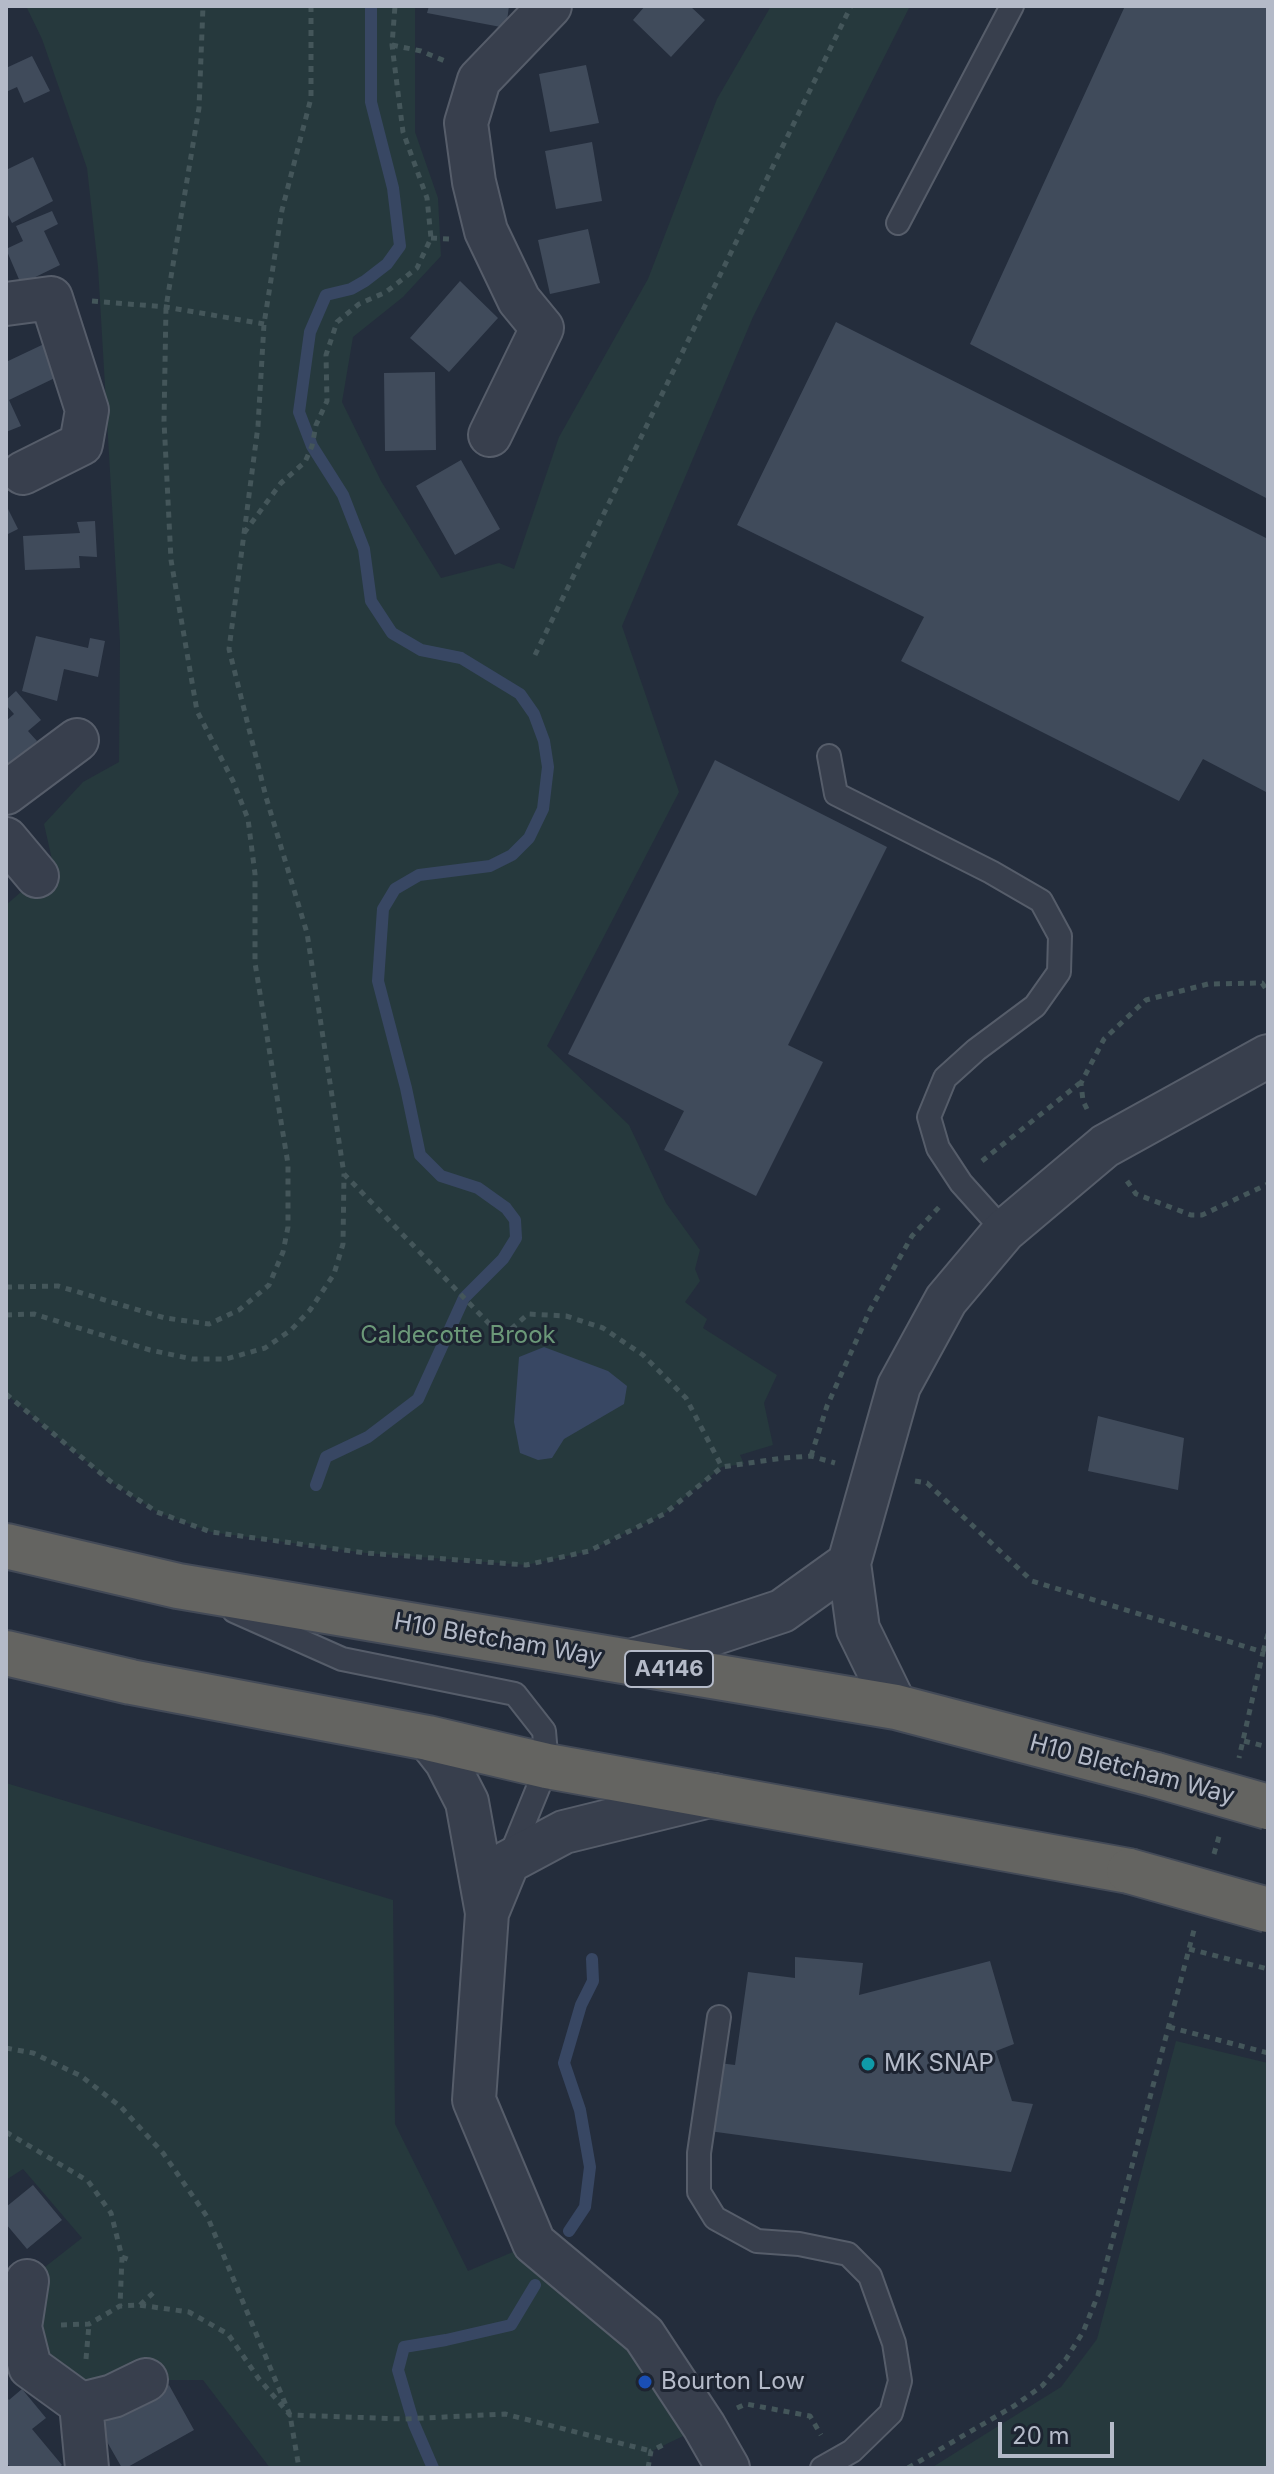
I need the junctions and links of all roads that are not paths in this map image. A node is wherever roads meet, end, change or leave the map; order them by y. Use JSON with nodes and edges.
{"nodes":[{"id":1,"x":550,"y":6,"type":"edge"},
{"id":2,"x":1012,"y":6,"type":"edge"},
{"id":3,"x":898,"y":223,"type":"dead end"},
{"id":4,"x":6,"y":304,"type":"edge"},
{"id":5,"x":490,"y":435,"type":"dead end"},
{"id":6,"x":23,"y":473,"type":"dead end"},
{"id":7,"x":77,"y":740,"type":"dead end"},
{"id":8,"x":829,"y":756,"type":"dead end"},
{"id":9,"x":6,"y":793,"type":"edge"},
{"id":10,"x":6,"y":839,"type":"edge"},
{"id":11,"x":37,"y":876,"type":"dead end"},
{"id":12,"x":1268,"y":1056,"type":"edge"},
{"id":13,"x":1004,"y":1231,"type":"junction"},
{"id":14,"x":6,"y":1546,"type":"edge"},
{"id":15,"x":849,"y":1563,"type":"junction"},
{"id":16,"x":178,"y":1586,"type":"junction"},
{"id":17,"x":6,"y":1653,"type":"edge"},
{"id":18,"x":628,"y":1662,"type":"junction"},
{"id":19,"x":896,"y":1707,"type":"junction"},
{"id":20,"x":428,"y":1738,"type":"junction"},
{"id":21,"x":547,"y":1766,"type":"junction"},
{"id":22,"x":714,"y":1795,"type":"junction"},
{"id":23,"x":1268,"y":1807,"type":"edge"},
{"id":24,"x":508,"y":1862,"type":"junction"},
{"id":25,"x":1268,"y":1910,"type":"edge"},
{"id":26,"x":487,"y":1913,"type":"junction"},
{"id":27,"x":719,"y":2017,"type":"dead end"},
{"id":28,"x":27,"y":2281,"type":"dead end"},
{"id":29,"x":146,"y":2380,"type":"dead end"},
{"id":30,"x":81,"y":2404,"type":"junction"},
{"id":31,"x":87,"y":2468,"type":"edge"},
{"id":32,"x":728,"y":2468,"type":"edge"},
{"id":33,"x":822,"y":2468,"type":"edge"}],
"edges":[{"from":1,"to":5,"type":"street"},
{"from":2,"to":3,"type":"lane"},
{"from":4,"to":6,"type":"street"},
{"from":7,"to":9,"type":"street"},
{"from":8,"to":13,"type":"lane"},
{"from":10,"to":11,"type":"street"},
{"from":12,"to":13,"type":"street"},
{"from":13,"to":15,"type":"street"},
{"from":14,"to":16,"type":"highway","name":"H10 Bletcham Way","number":"A4146"},
{"from":15,"to":18,"type":"street"},
{"from":15,"to":19,"type":"street"},
{"from":16,"to":18,"type":"highway","name":"H10 Bletcham Way","number":"A4146"},
{"from":16,"to":21,"type":"lane"},
{"from":17,"to":20,"type":"highway"},
{"from":18,"to":19,"type":"highway","name":"H10 Bletcham Way","number":"A4146"},
{"from":19,"to":23,"type":"highway","name":"H10 Bletcham Way","number":"A4146","bridge":true},
{"from":20,"to":21,"type":"highway"},
{"from":20,"to":26,"type":"street"},
{"from":21,"to":22,"type":"highway"},
{"from":21,"to":24,"type":"lane"},
{"from":22,"to":24,"type":"street"},
{"from":22,"to":25,"type":"highway","bridge":true},
{"from":24,"to":26,"type":"street"},
{"from":26,"to":32,"type":"street"},
{"from":27,"to":33,"type":"lane"},
{"from":28,"to":30,"type":"street"},
{"from":29,"to":30,"type":"street"},
{"from":30,"to":31,"type":"street"}]}
